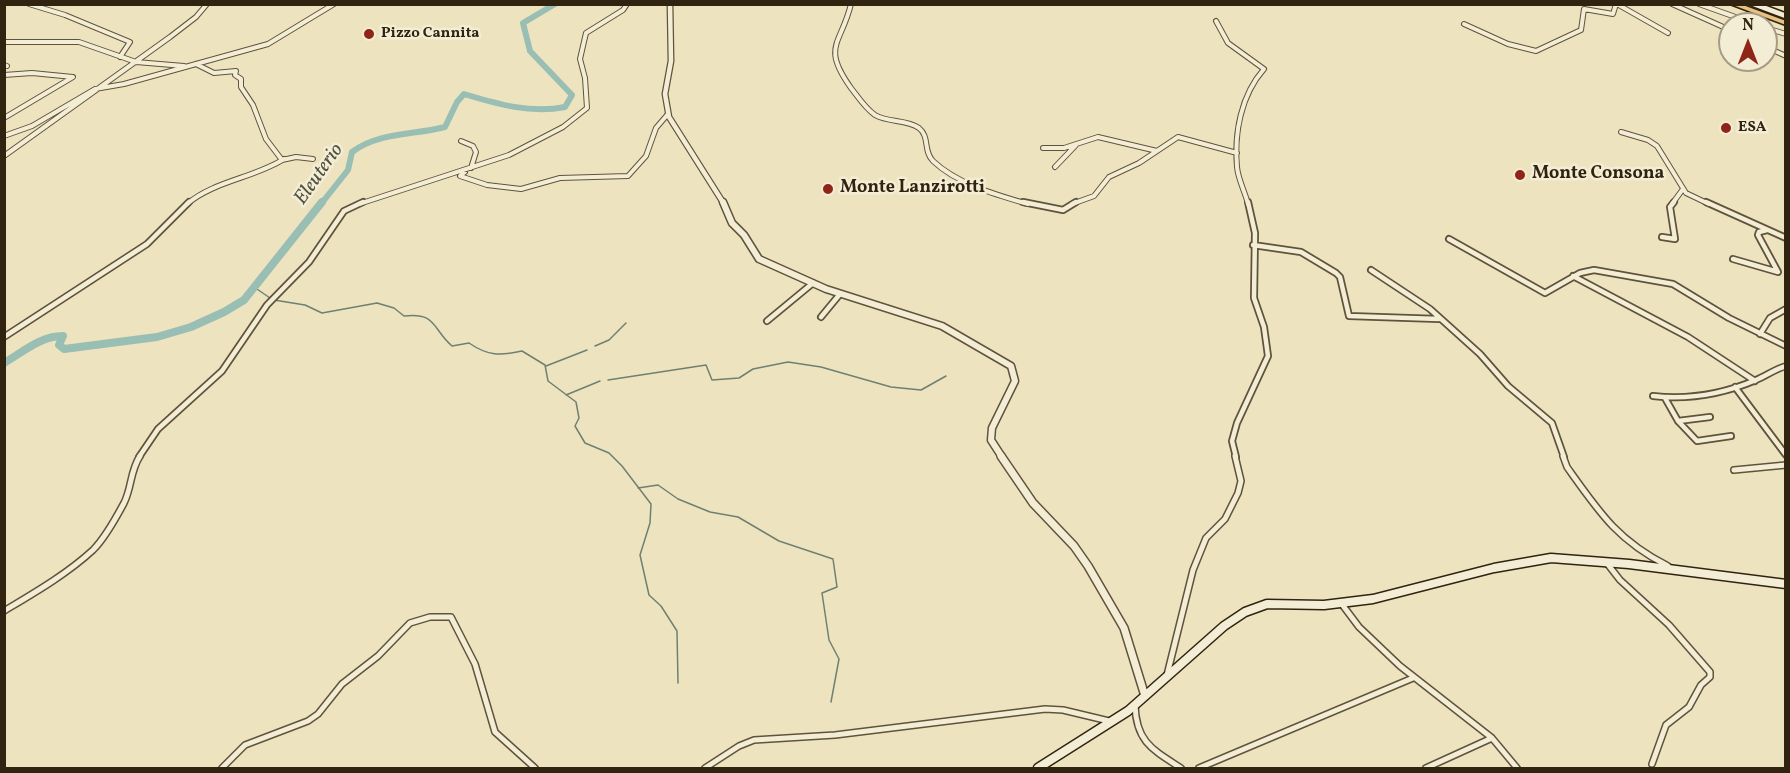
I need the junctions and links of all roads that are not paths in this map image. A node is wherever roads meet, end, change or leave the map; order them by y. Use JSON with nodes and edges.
{"nodes":[{"id":1,"x":29,"y":4,"type":"edge"},
{"id":2,"x":207,"y":4,"type":"edge"},
{"id":3,"x":334,"y":4,"type":"edge"},
{"id":4,"x":627,"y":4,"type":"edge"},
{"id":5,"x":670,"y":4,"type":"edge"},
{"id":6,"x":852,"y":4,"type":"edge"},
{"id":7,"x":1617,"y":4,"type":"edge"},
{"id":8,"x":1672,"y":4,"type":"edge"},
{"id":9,"x":1699,"y":4,"type":"edge"},
{"id":10,"x":1733,"y":4,"type":"edge"},
{"id":11,"x":1741,"y":4,"type":"edge"},
{"id":12,"x":1757,"y":5,"type":"edge"},
{"id":13,"x":1721,"y":12,"type":"edge"},
{"id":14,"x":1785,"y":20,"type":"edge"},
{"id":15,"x":1216,"y":21,"type":"dead end"},
{"id":16,"x":1464,"y":24,"type":"dead end"},
{"id":17,"x":1718,"y":25,"type":"edge"},
{"id":18,"x":1668,"y":33,"type":"dead end"},
{"id":19,"x":4,"y":42,"type":"edge"},
{"id":20,"x":120,"y":57,"type":"junction"},
{"id":21,"x":136,"y":62,"type":"junction"},
{"id":22,"x":196,"y":64,"type":"junction"},
{"id":23,"x":187,"y":66,"type":"junction"},
{"id":24,"x":4,"y":75,"type":"edge"},
{"id":25,"x":99,"y":89,"type":"junction"},
{"id":26,"x":668,"y":114,"type":"junction"},
{"id":27,"x":4,"y":118,"type":"edge"},
{"id":28,"x":1621,"y":132,"type":"dead end"},
{"id":29,"x":4,"y":136,"type":"edge"},
{"id":30,"x":461,"y":141,"type":"dead end"},
{"id":31,"x":1078,"y":143,"type":"junction"},
{"id":32,"x":1043,"y":148,"type":"dead end"},
{"id":33,"x":1157,"y":152,"type":"junction"},
{"id":34,"x":1237,"y":153,"type":"junction"},
{"id":35,"x":4,"y":156,"type":"edge"},
{"id":36,"x":284,"y":159,"type":"junction"},
{"id":37,"x":313,"y":159,"type":"dead end"},
{"id":38,"x":1055,"y":167,"type":"dead end"},
{"id":39,"x":469,"y":169,"type":"junction"},
{"id":40,"x":1683,"y":189,"type":"junction"},
{"id":41,"x":1767,"y":230,"type":"junction"},
{"id":42,"x":1662,"y":237,"type":"dead end"},
{"id":43,"x":1785,"y":238,"type":"edge"},
{"id":44,"x":1449,"y":239,"type":"dead end"},
{"id":45,"x":1253,"y":245,"type":"junction"},
{"id":46,"x":1733,"y":259,"type":"dead end"},
{"id":47,"x":1371,"y":270,"type":"dead end"},
{"id":48,"x":1573,"y":276,"type":"junction"},
{"id":49,"x":813,"y":283,"type":"junction"},
{"id":50,"x":840,"y":294,"type":"junction"},
{"id":51,"x":1785,"y":309,"type":"edge"},
{"id":52,"x":821,"y":317,"type":"dead end"},
{"id":53,"x":1439,"y":319,"type":"junction"},
{"id":54,"x":767,"y":321,"type":"dead end"},
{"id":55,"x":1760,"y":334,"type":"junction"},
{"id":56,"x":4,"y":337,"type":"edge"},
{"id":57,"x":1785,"y":346,"type":"edge"},
{"id":58,"x":1785,"y":366,"type":"edge"},
{"id":59,"x":1755,"y":381,"type":"junction"},
{"id":60,"x":1735,"y":387,"type":"junction"},
{"id":61,"x":1653,"y":396,"type":"dead end"},
{"id":62,"x":1665,"y":398,"type":"junction"},
{"id":63,"x":1710,"y":417,"type":"dead end"},
{"id":64,"x":1678,"y":421,"type":"junction"},
{"id":65,"x":1731,"y":436,"type":"dead end"},
{"id":66,"x":1785,"y":455,"type":"edge"},
{"id":67,"x":1785,"y":465,"type":"edge"},
{"id":68,"x":1734,"y":471,"type":"dead end"},
{"id":69,"x":1606,"y":562,"type":"junction"},
{"id":70,"x":1675,"y":570,"type":"junction"},
{"id":71,"x":1785,"y":584,"type":"edge"},
{"id":72,"x":1341,"y":603,"type":"junction"},
{"id":73,"x":4,"y":611,"type":"edge"},
{"id":74,"x":1166,"y":677,"type":"junction"},
{"id":75,"x":1413,"y":678,"type":"junction"},
{"id":76,"x":1145,"y":696,"type":"junction"},
{"id":77,"x":1135,"y":705,"type":"junction"},
{"id":78,"x":1109,"y":722,"type":"junction"},
{"id":79,"x":1492,"y":738,"type":"junction"},
{"id":80,"x":1652,"y":764,"type":"dead end"},
{"id":81,"x":222,"y":768,"type":"edge"},
{"id":82,"x":535,"y":768,"type":"edge"},
{"id":83,"x":705,"y":768,"type":"edge"},
{"id":84,"x":1038,"y":768,"type":"edge"},
{"id":85,"x":1181,"y":768,"type":"edge"},
{"id":86,"x":1198,"y":768,"type":"edge"},
{"id":87,"x":1426,"y":768,"type":"edge"},
{"id":88,"x":1517,"y":768,"type":"edge"}],
"edges":[{"from":1,"to":20,"type":"street"},
{"from":2,"to":21,"type":"street"},
{"from":3,"to":22,"type":"street"},
{"from":4,"to":39,"type":"street"},
{"from":5,"to":26,"type":"street"},
{"from":6,"to":33,"type":"street"},
{"from":7,"to":16,"type":"street"},
{"from":7,"to":18,"type":"street"},
{"from":8,"to":17,"type":"street"},
{"from":9,"to":13,"type":"street"},
{"from":10,"to":14,"type":"highway"},
{"from":11,"to":14,"type":"highway"},
{"from":12,"to":14,"type":"main road"},
{"from":15,"to":34,"type":"street"},
{"from":19,"to":20,"type":"street"},
{"from":20,"to":21,"type":"street"},
{"from":21,"to":23,"type":"street"},
{"from":21,"to":25,"type":"street"},
{"from":22,"to":23,"type":"street"},
{"from":22,"to":36,"type":"street"},
{"from":23,"to":25,"type":"street"},
{"from":24,"to":27,"type":"street"},
{"from":25,"to":29,"type":"street"},
{"from":25,"to":35,"type":"street"},
{"from":26,"to":39,"type":"street"},
{"from":26,"to":49,"type":"street"},
{"from":28,"to":40,"type":"street"},
{"from":30,"to":39,"type":"street"},
{"from":31,"to":32,"type":"street"},
{"from":31,"to":33,"type":"street"},
{"from":31,"to":38,"type":"street"},
{"from":33,"to":34,"type":"street"},
{"from":34,"to":45,"type":"street"},
{"from":36,"to":37,"type":"street"},
{"from":36,"to":56,"type":"street"},
{"from":39,"to":73,"type":"street"},
{"from":40,"to":41,"type":"street"},
{"from":40,"to":42,"type":"street"},
{"from":41,"to":43,"type":"street"},
{"from":41,"to":46,"type":"street"},
{"from":44,"to":48,"type":"street"},
{"from":45,"to":53,"type":"street"},
{"from":45,"to":74,"type":"street"},
{"from":47,"to":53,"type":"street"},
{"from":48,"to":55,"type":"street"},
{"from":48,"to":59,"type":"street"},
{"from":49,"to":50,"type":"street"},
{"from":49,"to":54,"type":"street"},
{"from":50,"to":52,"type":"street"},
{"from":50,"to":76,"type":"street"},
{"from":51,"to":55,"type":"street"},
{"from":53,"to":70,"type":"street"},
{"from":55,"to":57,"type":"street"},
{"from":58,"to":59,"type":"street"},
{"from":59,"to":60,"type":"street"},
{"from":60,"to":62,"type":"street"},
{"from":60,"to":66,"type":"street"},
{"from":61,"to":62,"type":"street"},
{"from":62,"to":64,"type":"street"},
{"from":63,"to":64,"type":"street"},
{"from":64,"to":65,"type":"street"},
{"from":67,"to":68,"type":"street"},
{"from":69,"to":70,"type":"main road"},
{"from":69,"to":72,"type":"main road"},
{"from":69,"to":80,"type":"street"},
{"from":70,"to":71,"type":"main road"},
{"from":72,"to":74,"type":"main road"},
{"from":72,"to":75,"type":"street"},
{"from":74,"to":76,"type":"main road"},
{"from":75,"to":79,"type":"street"},
{"from":75,"to":86,"type":"street"},
{"from":76,"to":77,"type":"main road"},
{"from":77,"to":78,"type":"main road"},
{"from":77,"to":85,"type":"street"},
{"from":78,"to":83,"type":"street"},
{"from":78,"to":84,"type":"main road"},
{"from":79,"to":87,"type":"street"},
{"from":79,"to":88,"type":"street"},
{"from":81,"to":82,"type":"street"}]}
